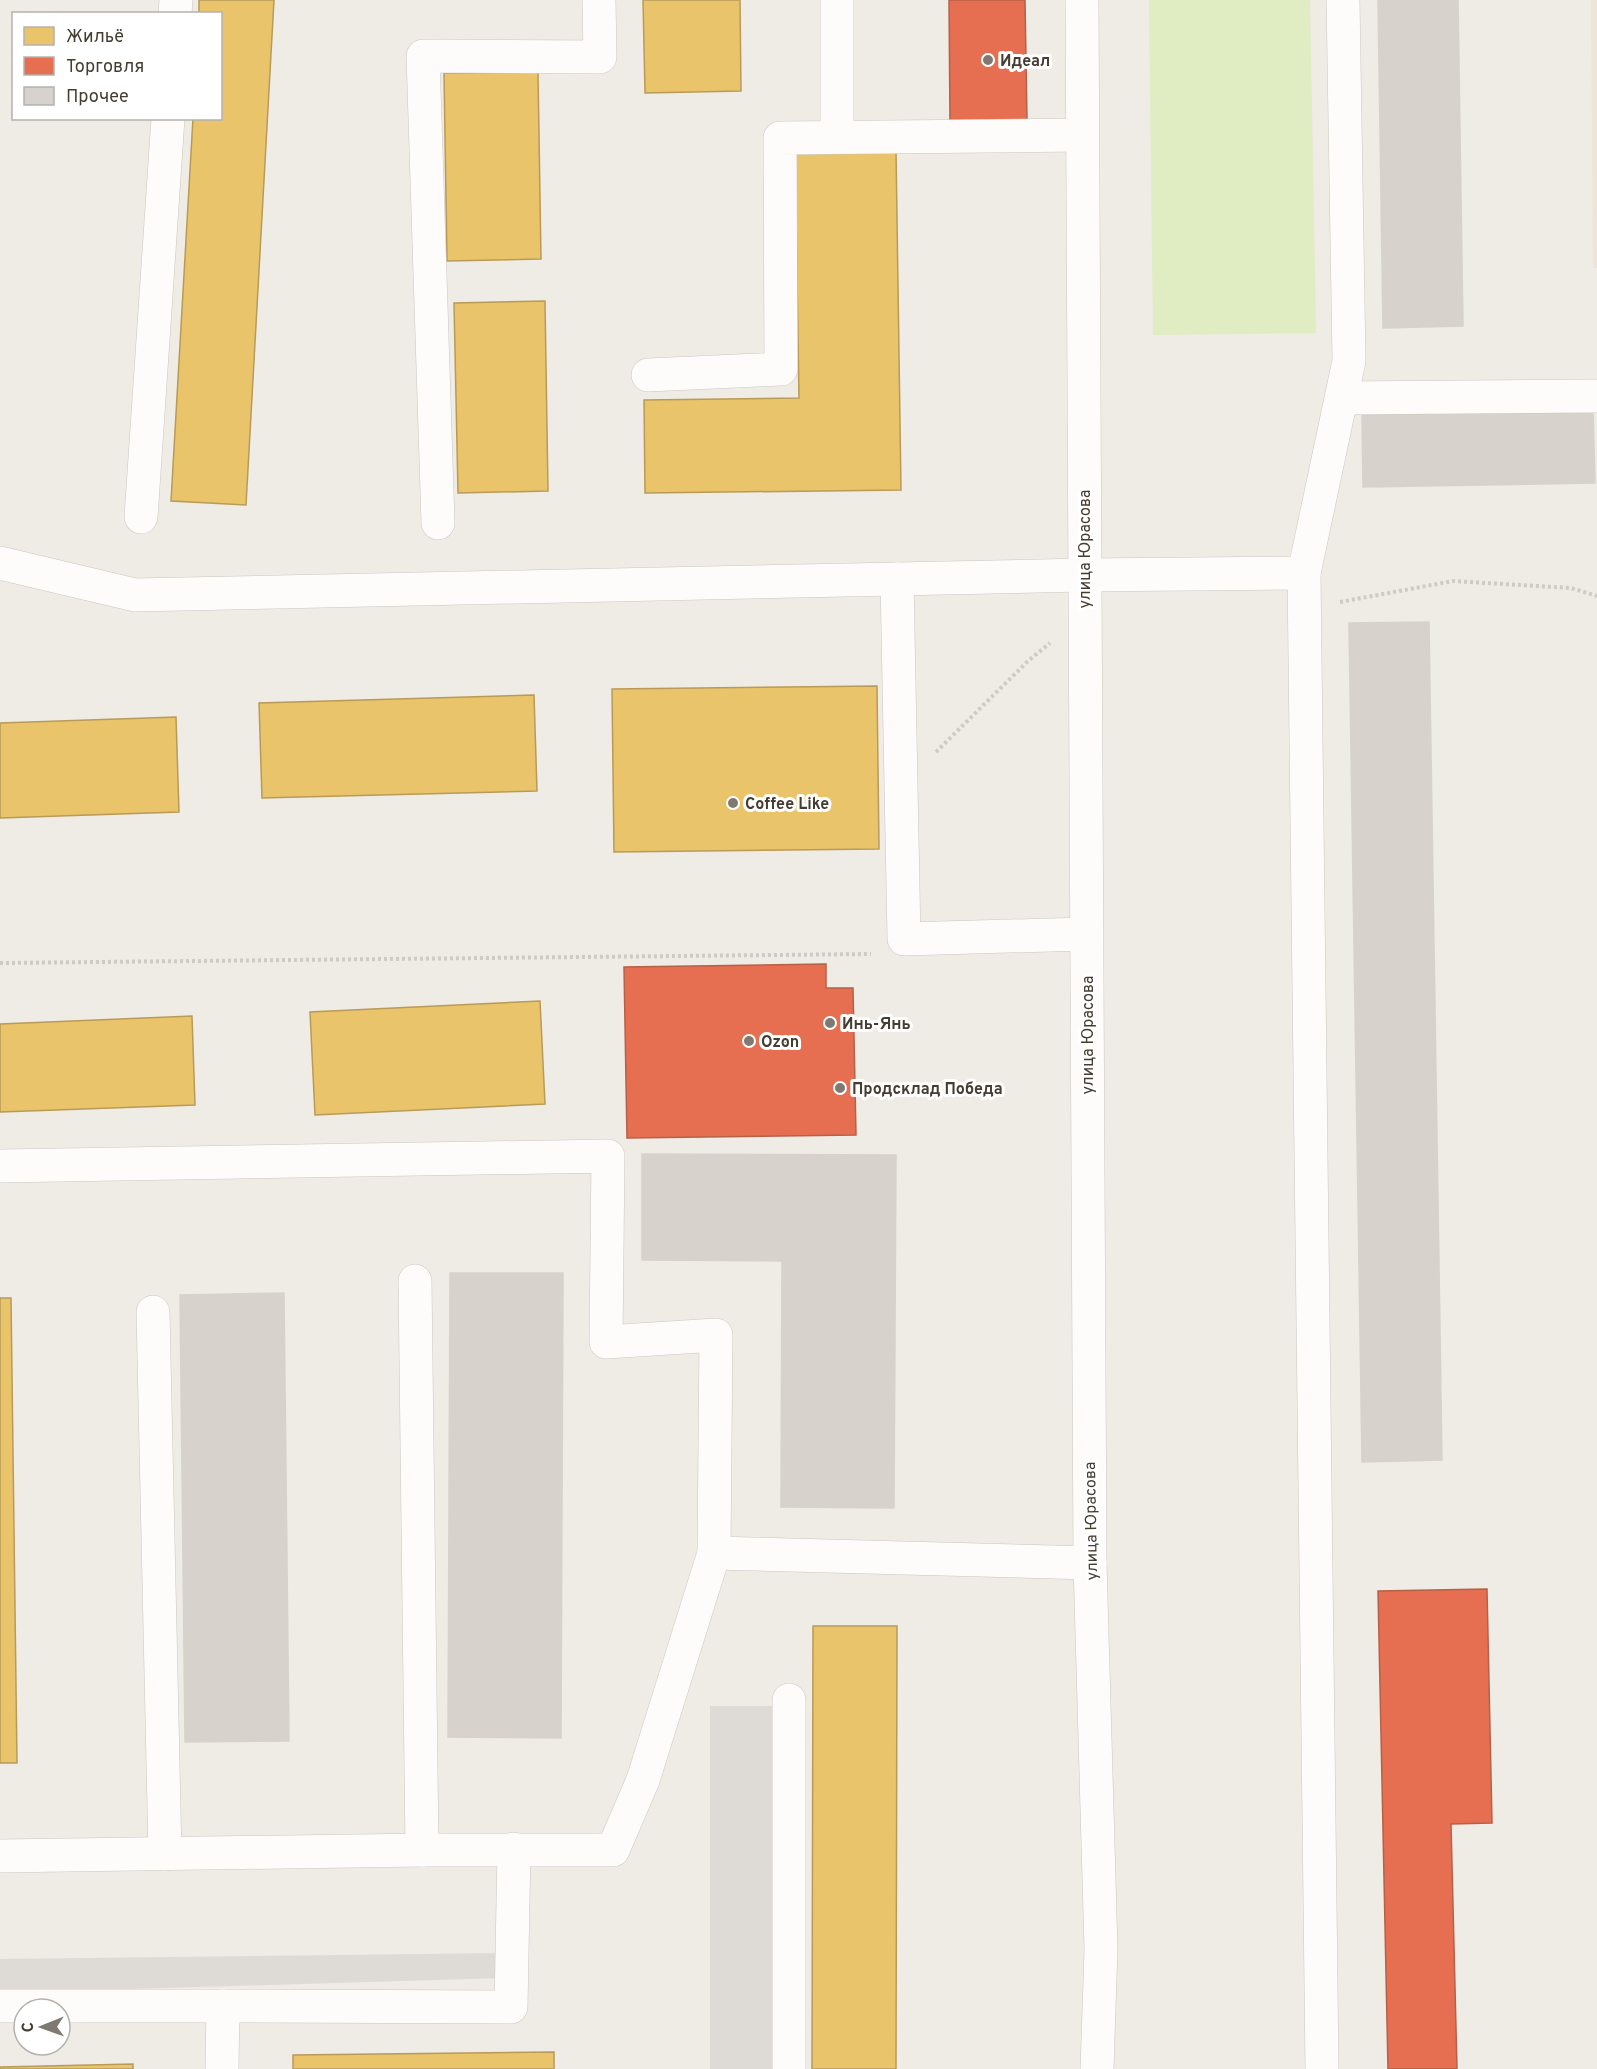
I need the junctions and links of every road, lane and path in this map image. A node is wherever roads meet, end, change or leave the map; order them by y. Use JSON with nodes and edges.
{"nodes":[{"id":1,"x":599,"y":0,"type":"edge"},
{"id":2,"x":837,"y":0,"type":"edge"},
{"id":3,"x":1082,"y":0,"type":"edge"},
{"id":4,"x":1343,"y":0,"type":"edge"},
{"id":5,"x":168,"y":120,"type":"edge"},
{"id":6,"x":1082,"y":135,"type":"junction"},
{"id":7,"x":837,"y":137,"type":"junction"},
{"id":8,"x":648,"y":375,"type":"dead end"},
{"id":9,"x":1597,"y":396,"type":"edge"},
{"id":10,"x":1342,"y":398,"type":"junction"},
{"id":11,"x":141,"y":517,"type":"dead end"},
{"id":12,"x":438,"y":523,"type":"dead end"},
{"id":13,"x":0,"y":563,"type":"edge"},
{"id":14,"x":1304,"y":573,"type":"junction"},
{"id":15,"x":1084,"y":575,"type":"junction"},
{"id":16,"x":897,"y":579,"type":"junction"},
{"id":17,"x":1597,"y":596,"type":"edge"},
{"id":18,"x":1305,"y":608,"type":"junction"},
{"id":19,"x":1084,"y":614,"type":"junction"},
{"id":20,"x":901,"y":787,"type":"junction"},
{"id":21,"x":1086,"y":934,"type":"junction"},
{"id":22,"x":904,"y":939,"type":"junction"},
{"id":23,"x":0,"y":963,"type":"edge"},
{"id":24,"x":0,"y":1166,"type":"edge"},
{"id":25,"x":415,"y":1281,"type":"dead end"},
{"id":26,"x":153,"y":1312,"type":"dead end"},
{"id":27,"x":714,"y":1553,"type":"junction"},
{"id":28,"x":1090,"y":1563,"type":"junction"},
{"id":29,"x":789,"y":1700,"type":"dead end"},
{"id":30,"x":514,"y":1849,"type":"junction"},
{"id":31,"x":422,"y":1850,"type":"junction"},
{"id":32,"x":165,"y":1854,"type":"junction"},
{"id":33,"x":0,"y":1856,"type":"edge"},
{"id":34,"x":0,"y":2006,"type":"edge"},
{"id":35,"x":223,"y":2006,"type":"junction"},
{"id":36,"x":222,"y":2069,"type":"edge"},
{"id":37,"x":789,"y":2069,"type":"edge"},
{"id":38,"x":1097,"y":2069,"type":"edge"},
{"id":39,"x":1322,"y":2069,"type":"edge"}],
"edges":[{"from":1,"to":12,"type":"street"},
{"from":2,"to":7,"type":"street"},
{"from":3,"to":6,"type":"street","name":"улица Юрасова"},
{"from":4,"to":10,"type":"street"},
{"from":5,"to":11,"type":"street"},
{"from":6,"to":7,"type":"street"},
{"from":6,"to":15,"type":"street","name":"улица Юрасова"},
{"from":7,"to":8,"type":"street"},
{"from":9,"to":10,"type":"street"},
{"from":10,"to":14,"type":"street"},
{"from":13,"to":16,"type":"street"},
{"from":14,"to":15,"type":"street"},
{"from":14,"to":18,"type":"street"},
{"from":15,"to":16,"type":"street"},
{"from":15,"to":19,"type":"street","name":"улица Юрасова"},
{"from":16,"to":20,"type":"street"},
{"from":17,"to":18,"type":"path"},
{"from":18,"to":39,"type":"street"},
{"from":19,"to":20,"type":"path"},
{"from":19,"to":21,"type":"street","name":"улица Юрасова"},
{"from":20,"to":22,"type":"street"},
{"from":21,"to":22,"type":"street"},
{"from":21,"to":28,"type":"street","name":"улица Юрасова"},
{"from":22,"to":23,"type":"path"},
{"from":24,"to":27,"type":"street"},
{"from":25,"to":31,"type":"street"},
{"from":26,"to":32,"type":"street"},
{"from":27,"to":28,"type":"street"},
{"from":27,"to":30,"type":"street"},
{"from":28,"to":38,"type":"street","name":"улица Юрасова"},
{"from":29,"to":37,"type":"street"},
{"from":30,"to":31,"type":"street"},
{"from":30,"to":35,"type":"street"},
{"from":31,"to":32,"type":"street"},
{"from":32,"to":33,"type":"street"},
{"from":34,"to":35,"type":"street"},
{"from":35,"to":36,"type":"street"}]}
